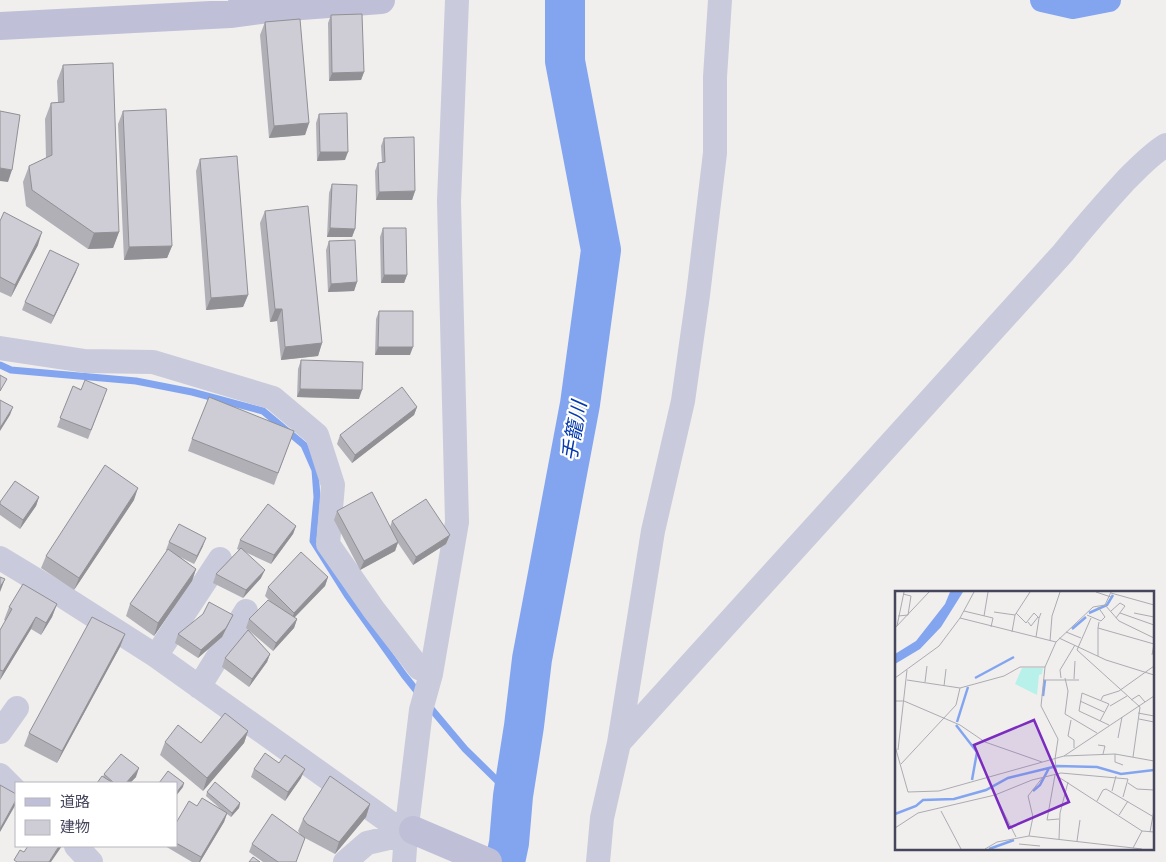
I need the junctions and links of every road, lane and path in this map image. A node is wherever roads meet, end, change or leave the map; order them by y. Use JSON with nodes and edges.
{"nodes":[{"id":1,"x":381,"y":0,"type":"edge"},
{"id":2,"x":457,"y":0,"type":"edge"},
{"id":3,"x":720,"y":0,"type":"edge"},
{"id":4,"x":0,"y":26,"type":"edge"},
{"id":5,"x":1166,"y":145,"type":"edge"},
{"id":6,"x":0,"y":348,"type":"edge"},
{"id":7,"x":0,"y":558,"type":"edge"},
{"id":8,"x":220,"y":559,"type":"dead end"},
{"id":9,"x":246,"y":611,"type":"dead end"},
{"id":10,"x":156,"y":656,"type":"junction"},
{"id":11,"x":429,"y":681,"type":"junction"},
{"id":12,"x":199,"y":687,"type":"junction"},
{"id":13,"x":17,"y":708,"type":"dead end"},
{"id":14,"x":0,"y":732,"type":"edge"},
{"id":15,"x":619,"y":742,"type":"junction"},
{"id":16,"x":0,"y":775,"type":"edge"},
{"id":17,"x":15,"y":790,"type":"edge"},
{"id":18,"x":410,"y":832,"type":"junction"},
{"id":19,"x":77,"y":847,"type":"edge"},
{"id":20,"x":91,"y":862,"type":"edge"},
{"id":21,"x":345,"y":862,"type":"edge"},
{"id":22,"x":404,"y":862,"type":"edge"},
{"id":23,"x":488,"y":862,"type":"edge"},
{"id":24,"x":598,"y":862,"type":"edge"}],
"edges":[{"from":1,"to":4,"type":"street"},
{"from":2,"to":11,"type":"street"},
{"from":3,"to":15,"type":"street"},
{"from":5,"to":15,"type":"street"},
{"from":6,"to":11,"type":"street"},
{"from":7,"to":10,"type":"street"},
{"from":8,"to":10,"type":"street"},
{"from":9,"to":12,"type":"street"},
{"from":10,"to":12,"type":"street"},
{"from":11,"to":18,"type":"street"},
{"from":12,"to":18,"type":"street"},
{"from":13,"to":14,"type":"street"},
{"from":15,"to":24,"type":"street"},
{"from":16,"to":17,"type":"street"},
{"from":18,"to":21,"type":"street"},
{"from":18,"to":22,"type":"street"},
{"from":18,"to":23,"type":"street"},
{"from":19,"to":20,"type":"street"}]}
